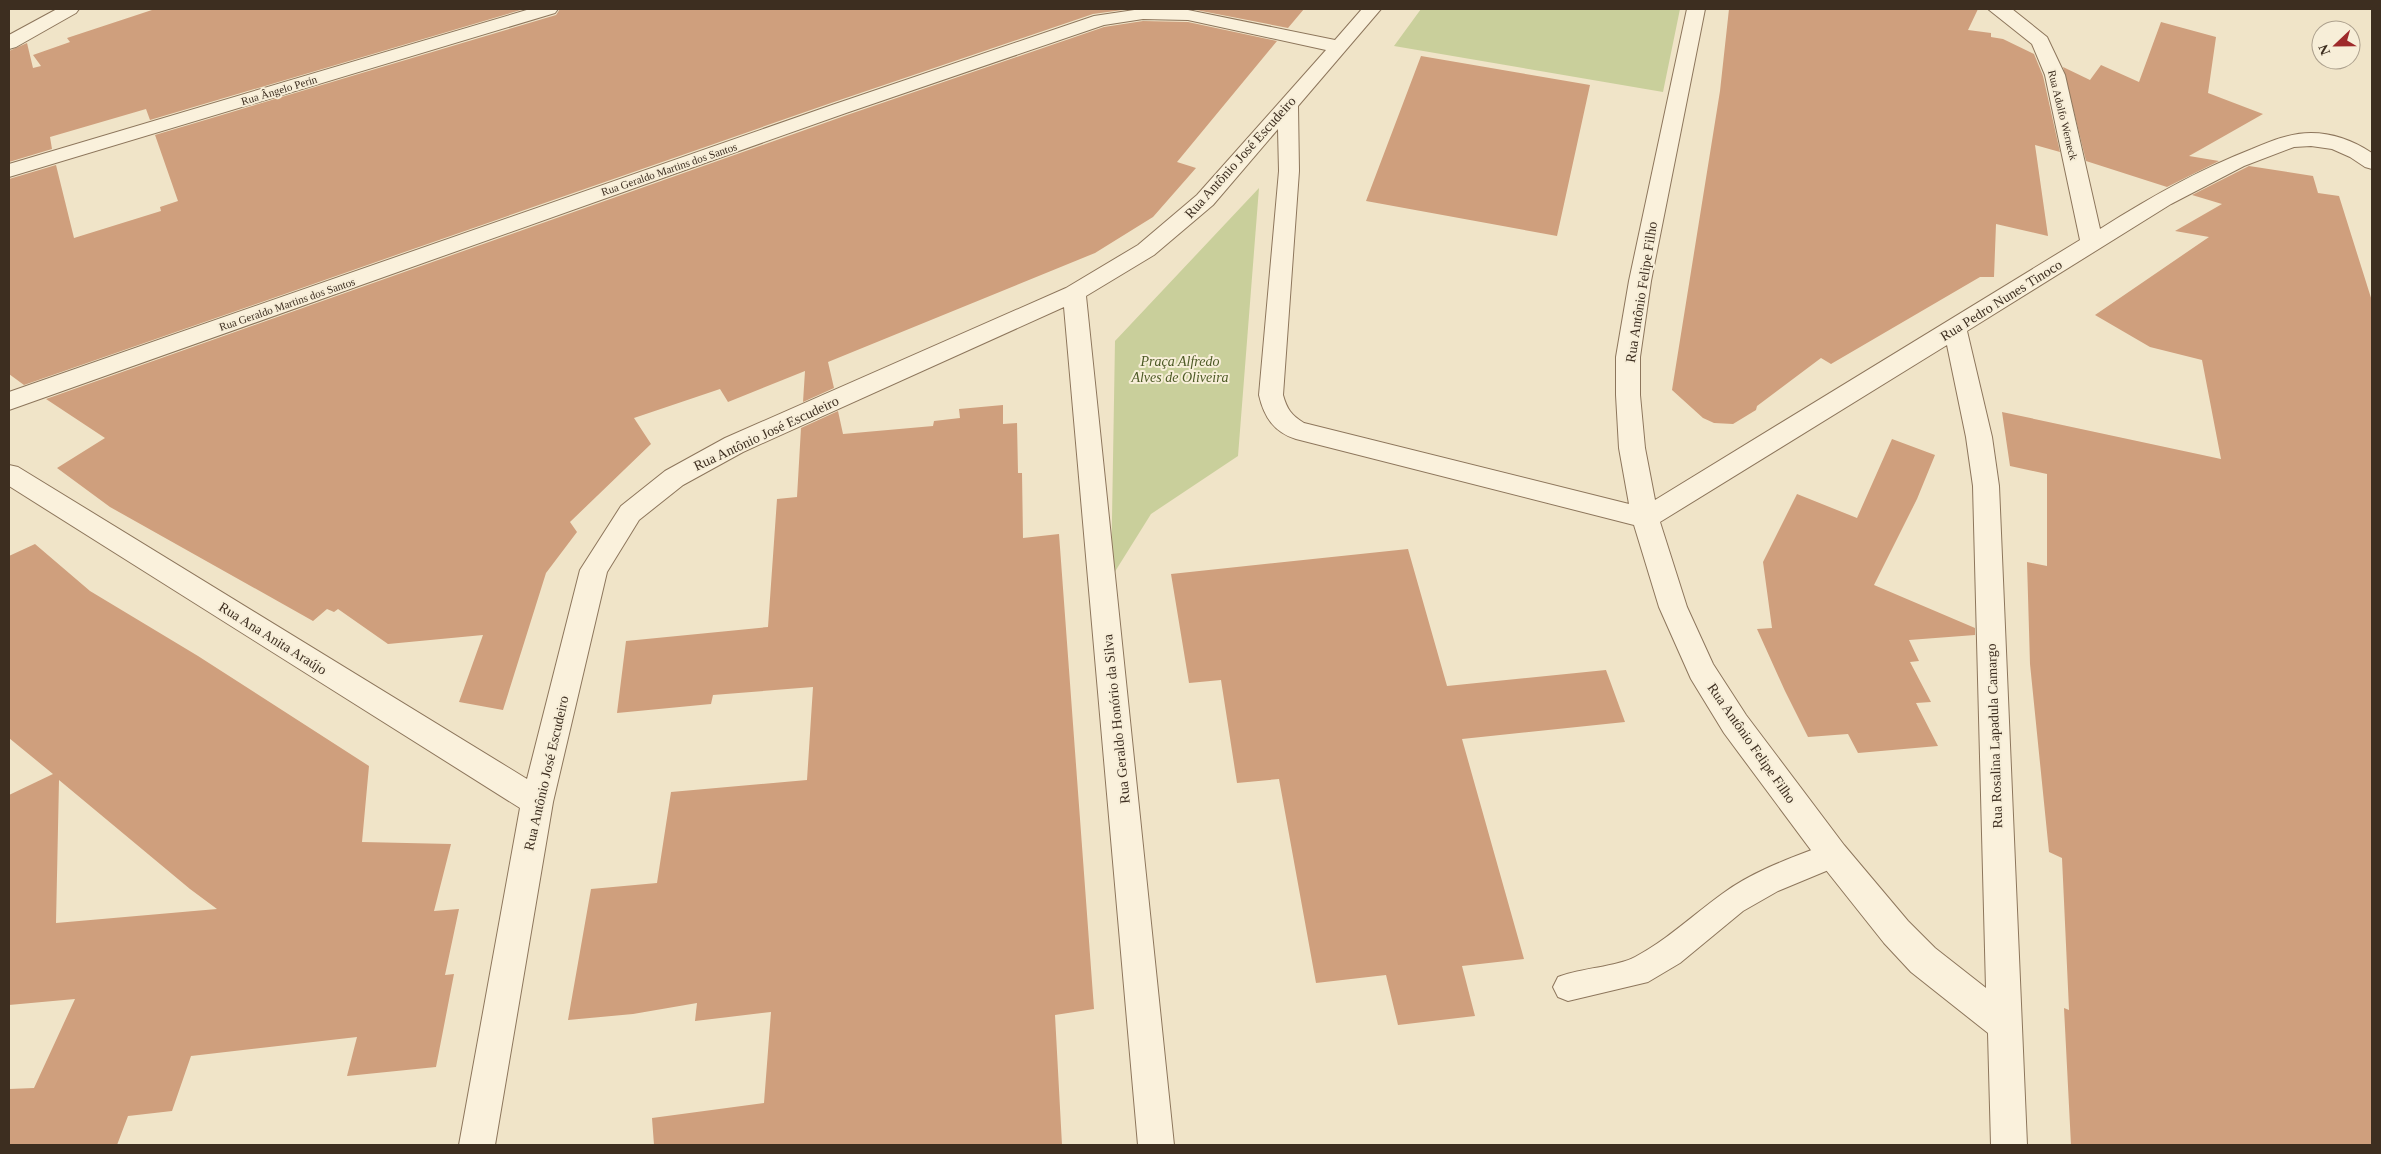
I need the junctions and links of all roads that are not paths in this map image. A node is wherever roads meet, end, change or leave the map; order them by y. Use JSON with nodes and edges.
{"nodes":[{"id":1,"x":70,"y":9,"type":"edge"},
{"id":2,"x":550,"y":9,"type":"edge"},
{"id":3,"x":1372,"y":9,"type":"edge"},
{"id":4,"x":1696,"y":9,"type":"edge"},
{"id":5,"x":1998,"y":9,"type":"edge"},
{"id":6,"x":9,"y":43,"type":"edge"},
{"id":7,"x":1340,"y":47,"type":"junction"},
{"id":8,"x":1288,"y":104,"type":"junction"},
{"id":9,"x":2372,"y":163,"type":"edge"},
{"id":10,"x":9,"y":171,"type":"edge"},
{"id":11,"x":2092,"y":243,"type":"junction"},
{"id":12,"x":1074,"y":293,"type":"junction"},
{"id":13,"x":1955,"y":329,"type":"junction"},
{"id":14,"x":9,"y":401,"type":"edge"},
{"id":15,"x":9,"y":474,"type":"edge"},
{"id":16,"x":1645,"y":518,"type":"junction"},
{"id":17,"x":537,"y":802,"type":"junction"},
{"id":18,"x":1833,"y":855,"type":"junction"},
{"id":19,"x":1568,"y":987,"type":"dead end"},
{"id":20,"x":2003,"y":1023,"type":"junction"},
{"id":21,"x":477,"y":1145,"type":"edge"},
{"id":22,"x":1156,"y":1145,"type":"edge"},
{"id":23,"x":2009,"y":1145,"type":"edge"}],
"edges":[{"from":1,"to":6,"type":"street"},
{"from":2,"to":10,"type":"street","name":"Rua Ângelo Perin"},
{"from":3,"to":7,"type":"street","name":"Rua Antônio José Escudeiro"},
{"from":4,"to":16,"type":"street","name":"Rua Antônio Felipe Filho"},
{"from":5,"to":11,"type":"street","name":"Rua Adolfo Werneck"},
{"from":7,"to":8,"type":"street","name":"Rua Antônio José Escudeiro"},
{"from":7,"to":14,"type":"street","name":"Rua Geraldo Martins dos Santos"},
{"from":8,"to":12,"type":"street","name":"Rua Antônio José Escudeiro"},
{"from":8,"to":16,"type":"street"},
{"from":9,"to":11,"type":"street","name":"Rua Pedro Nunes Tinoco"},
{"from":11,"to":13,"type":"street","name":"Rua Pedro Nunes Tinoco"},
{"from":12,"to":17,"type":"street","name":"Rua Antônio José Escudeiro"},
{"from":12,"to":22,"type":"street","name":"Rua Geraldo Honório da Silva"},
{"from":13,"to":16,"type":"street","name":"Rua Pedro Nunes Tinoco"},
{"from":13,"to":20,"type":"street","name":"Rua Rosalina Lapadula Camargo"},
{"from":15,"to":17,"type":"street","name":"Rua Ana Anita Araújo"},
{"from":16,"to":18,"type":"street","name":"Rua Antônio Felipe Filho"},
{"from":17,"to":21,"type":"street","name":"Rua Antônio José Escudeiro"},
{"from":18,"to":19,"type":"lane"},
{"from":18,"to":20,"type":"street","name":"Rua Antônio Felipe Filho"},
{"from":20,"to":23,"type":"street","name":"Rua Rosalina Lapadula Camargo"}]}
